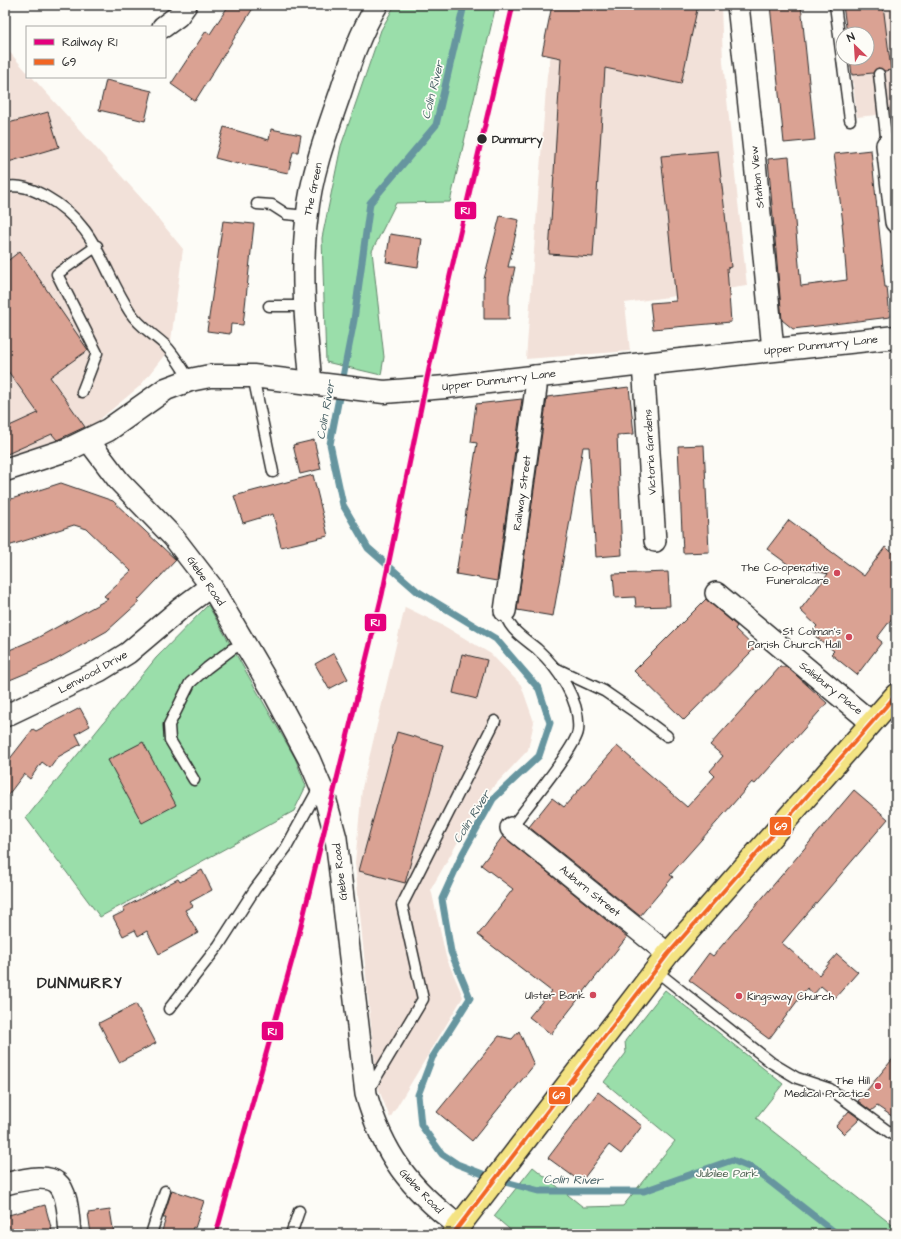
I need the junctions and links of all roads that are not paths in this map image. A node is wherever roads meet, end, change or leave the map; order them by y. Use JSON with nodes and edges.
{"nodes":[{"id":1,"x":186,"y":5,"type":"edge"},
{"id":2,"x":377,"y":5,"type":"edge"},
{"id":3,"x":738,"y":5,"type":"edge"},
{"id":4,"x":836,"y":5,"type":"edge"},
{"id":5,"x":164,"y":26,"type":"edge"},
{"id":6,"x":878,"y":74,"type":"dead end"},
{"id":7,"x":850,"y":120,"type":"dead end"},
{"id":8,"x":887,"y":145,"type":"joint"},
{"id":9,"x":5,"y":187,"type":"edge"},
{"id":10,"x":257,"y":204,"type":"dead end"},
{"id":11,"x":307,"y":216,"type":"junction"},
{"id":12,"x":896,"y":222,"type":"edge"},
{"id":13,"x":96,"y":246,"type":"junction"},
{"id":14,"x":269,"y":306,"type":"dead end"},
{"id":15,"x":305,"y":306,"type":"junction"},
{"id":16,"x":896,"y":337,"type":"edge"},
{"id":17,"x":773,"y":350,"type":"junction"},
{"id":18,"x":643,"y":364,"type":"junction"},
{"id":19,"x":253,"y":376,"type":"junction"},
{"id":20,"x":535,"y":376,"type":"junction"},
{"id":21,"x":190,"y":380,"type":"junction"},
{"id":22,"x":316,"y":384,"type":"junction"},
{"id":23,"x":82,"y":392,"type":"dead end"},
{"id":24,"x":88,"y":440,"type":"junction"},
{"id":25,"x":5,"y":470,"type":"edge"},
{"id":26,"x":273,"y":472,"type":"dead end"},
{"id":27,"x":655,"y":541,"type":"dead end"},
{"id":28,"x":211,"y":586,"type":"junction"},
{"id":29,"x":716,"y":593,"type":"dead end"},
{"id":30,"x":505,"y":611,"type":"joint"},
{"id":31,"x":246,"y":643,"type":"junction"},
{"id":32,"x":552,"y":666,"type":"junction"},
{"id":33,"x":895,"y":699,"type":"edge"},
{"id":34,"x":5,"y":716,"type":"edge"},
{"id":35,"x":495,"y":721,"type":"dead end"},
{"id":36,"x":872,"y":722,"type":"junction"},
{"id":37,"x":667,"y":736,"type":"dead end"},
{"id":38,"x":194,"y":780,"type":"dead end"},
{"id":39,"x":321,"y":786,"type":"junction"},
{"id":40,"x":511,"y":828,"type":"joint"},
{"id":41,"x":662,"y":962,"type":"junction"},
{"id":42,"x":169,"y":1009,"type":"dead end"},
{"id":43,"x":366,"y":1094,"type":"junction"},
{"id":44,"x":896,"y":1137,"type":"edge"},
{"id":45,"x":5,"y":1184,"type":"edge"},
{"id":46,"x":165,"y":1191,"type":"dead end"},
{"id":47,"x":299,"y":1211,"type":"dead end"},
{"id":48,"x":456,"y":1230,"type":"edge"},
{"id":49,"x":70,"y":1234,"type":"edge"},
{"id":50,"x":151,"y":1234,"type":"edge"},
{"id":51,"x":291,"y":1234,"type":"edge"}],
"edges":[{"from":1,"to":5,"type":"street"},
{"from":2,"to":11,"type":"street","name":"The Green"},
{"from":3,"to":17,"type":"street","name":"Station View"},
{"from":4,"to":7,"type":"lane"},
{"from":6,"to":8,"type":"lane"},
{"from":8,"to":12,"type":"street"},
{"from":9,"to":13,"type":"lane"},
{"from":10,"to":11,"type":"lane"},
{"from":11,"to":15,"type":"street","name":"The Green"},
{"from":13,"to":21,"type":"lane"},
{"from":13,"to":23,"type":"lane"},
{"from":14,"to":15,"type":"lane"},
{"from":15,"to":22,"type":"street","name":"The Green"},
{"from":16,"to":17,"type":"street","name":"Upper Dunmurry Lane"},
{"from":17,"to":18,"type":"street","name":"Upper Dunmurry Lane"},
{"from":18,"to":20,"type":"street","name":"Upper Dunmurry Lane"},
{"from":18,"to":27,"type":"street","name":"Victoria Gardens"},
{"from":19,"to":21,"type":"street","name":"Upper Dunmurry Lane"},
{"from":19,"to":22,"type":"street","name":"Upper Dunmurry Lane"},
{"from":19,"to":26,"type":"lane"},
{"from":20,"to":22,"type":"street","name":"Upper Dunmurry Lane"},
{"from":20,"to":30,"type":"street","name":"Railway Street"},
{"from":21,"to":24,"type":"street","name":"Upper Dunmurry Lane"},
{"from":24,"to":25,"type":"street","name":"Upper Dunmurry Lane"},
{"from":24,"to":28,"type":"street","name":"Glebe Road"},
{"from":28,"to":31,"type":"street","name":"Glebe Road"},
{"from":28,"to":34,"type":"street","name":"Lenwood Drive"},
{"from":29,"to":36,"type":"street","name":"Salisbury Place"},
{"from":30,"to":32,"type":"lane"},
{"from":31,"to":38,"type":"lane"},
{"from":31,"to":39,"type":"street","name":"Glebe Road"},
{"from":32,"to":37,"type":"lane"},
{"from":32,"to":40,"type":"lane"},
{"from":33,"to":36,"type":"main road"},
{"from":35,"to":43,"type":"lane"},
{"from":36,"to":41,"type":"main road"},
{"from":39,"to":42,"type":"lane"},
{"from":39,"to":43,"type":"street","name":"Glebe Road"},
{"from":40,"to":41,"type":"street","name":"Auburn Street"},
{"from":41,"to":44,"type":"lane"},
{"from":41,"to":48,"type":"main road"},
{"from":43,"to":48,"type":"street","name":"Glebe Road"},
{"from":45,"to":49,"type":"street"},
{"from":46,"to":50,"type":"lane"},
{"from":47,"to":51,"type":"lane"}]}
